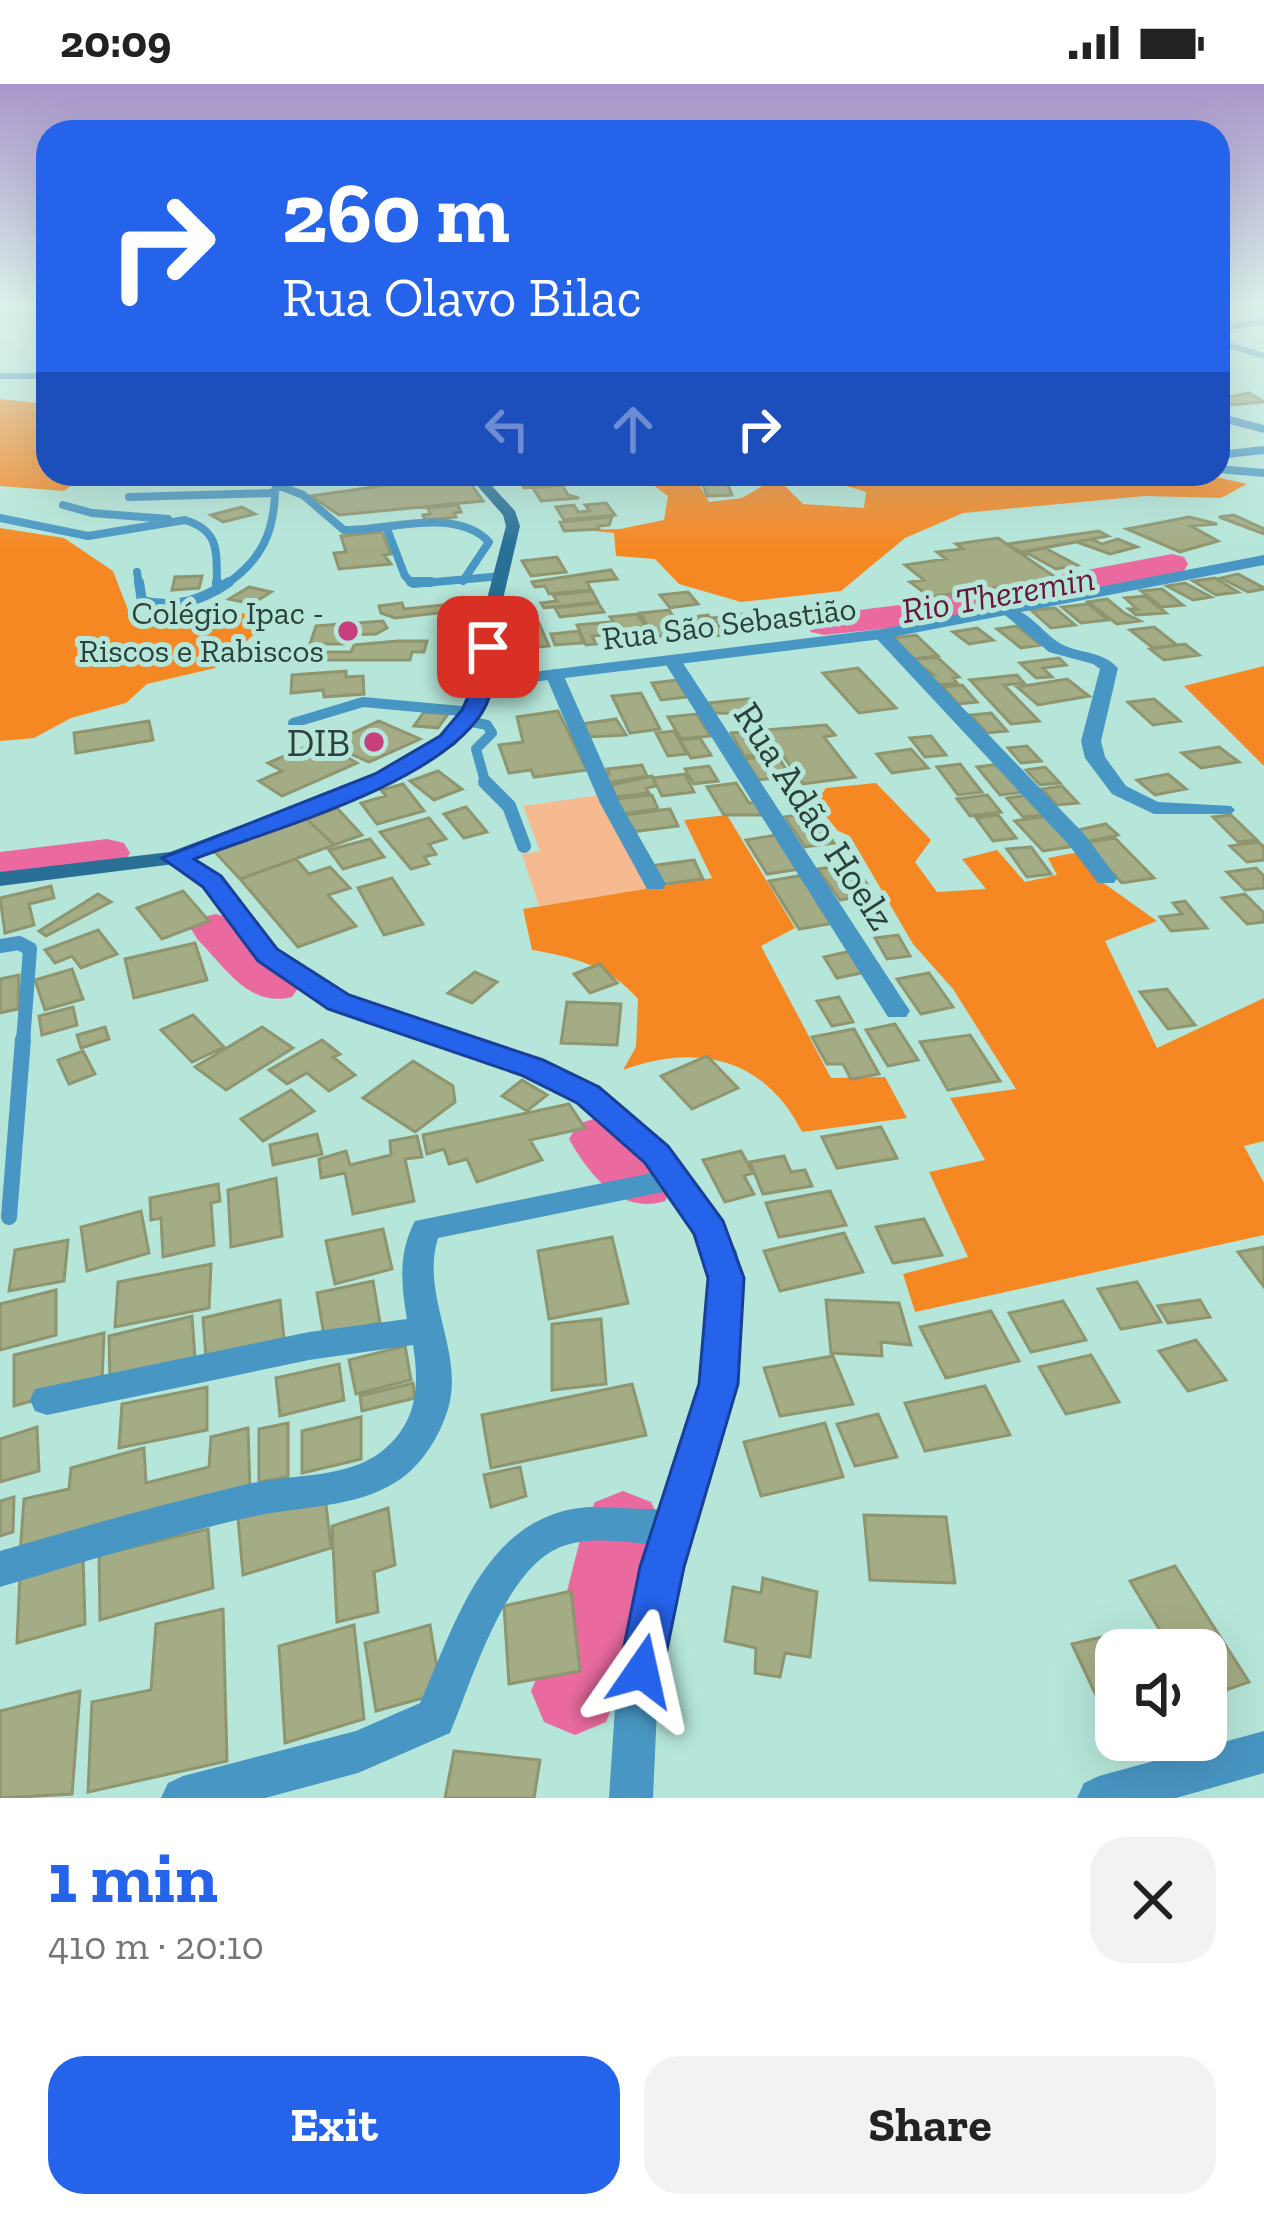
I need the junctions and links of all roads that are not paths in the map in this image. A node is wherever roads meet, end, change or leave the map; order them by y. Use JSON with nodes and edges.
{"nodes":[{"id":1,"x":1230,"y":420,"type":"edge"},
{"id":2,"x":1264,"y":429,"type":"edge"},
{"id":3,"x":1264,"y":450,"type":"edge"},
{"id":4,"x":1230,"y":454,"type":"edge"},
{"id":5,"x":1230,"y":470,"type":"edge"},
{"id":6,"x":1264,"y":473,"type":"edge"},
{"id":7,"x":484,"y":486,"type":"edge"},
{"id":8,"x":275,"y":493,"type":"junction"},
{"id":9,"x":129,"y":497,"type":"dead end"},
{"id":10,"x":63,"y":505,"type":"dead end"},
{"id":11,"x":0,"y":518,"type":"edge"},
{"id":12,"x":185,"y":520,"type":"junction"},
{"id":13,"x":387,"y":529,"type":"junction"},
{"id":14,"x":1264,"y":560,"type":"edge"},
{"id":15,"x":137,"y":572,"type":"dead end"},
{"id":16,"x":502,"y":577,"type":"junction"},
{"id":17,"x":464,"y":581,"type":"junction"},
{"id":18,"x":217,"y":590,"type":"junction"},
{"id":19,"x":1011,"y":612,"type":"junction"},
{"id":20,"x":882,"y":634,"type":"junction"},
{"id":21,"x":672,"y":660,"type":"junction"},
{"id":22,"x":554,"y":674,"type":"junction"},
{"id":23,"x":484,"y":683,"type":"junction"},
{"id":24,"x":469,"y":717,"type":"junction"},
{"id":25,"x":293,"y":723,"type":"dead end"},
{"id":26,"x":1224,"y":810,"type":"dead end"},
{"id":27,"x":524,"y":846,"type":"dead end"},
{"id":28,"x":189,"y":866,"type":"junction"},
{"id":29,"x":1106,"y":878,"type":"dead end"},
{"id":30,"x":0,"y":879,"type":"edge"},
{"id":31,"x":655,"y":884,"type":"dead end"},
{"id":32,"x":0,"y":946,"type":"edge"},
{"id":33,"x":897,"y":1011,"type":"dead end"},
{"id":34,"x":654,"y":1183,"type":"junction"},
{"id":35,"x":9,"y":1216,"type":"dead end"},
{"id":36,"x":423,"y":1330,"type":"junction"},
{"id":37,"x":47,"y":1400,"type":"dead end"},
{"id":38,"x":674,"y":1528,"type":"junction"},
{"id":39,"x":0,"y":1569,"type":"edge"},
{"id":40,"x":1264,"y":1752,"type":"edge"},
{"id":41,"x":183,"y":1798,"type":"edge"},
{"id":42,"x":631,"y":1798,"type":"edge"},
{"id":43,"x":1099,"y":1798,"type":"edge"}],
"edges":[{"from":1,"to":2,"type":"street"},
{"from":3,"to":4,"type":"street"},
{"from":5,"to":6,"type":"street"},
{"from":7,"to":16,"type":"main road"},
{"from":8,"to":9,"type":"lane"},
{"from":8,"to":13,"type":"lane"},
{"from":8,"to":18,"type":"lane"},
{"from":10,"to":12,"type":"lane"},
{"from":11,"to":12,"type":"lane"},
{"from":12,"to":18,"type":"lane"},
{"from":13,"to":17,"type":"lane"},
{"from":13,"to":17,"type":"lane"},
{"from":14,"to":19,"type":"street","name":"Rua São Sebastião"},
{"from":15,"to":18,"type":"lane"},
{"from":16,"to":17,"type":"lane"},
{"from":16,"to":23,"type":"main road"},
{"from":19,"to":20,"type":"street","name":"Rua São Sebastião"},
{"from":19,"to":26,"type":"street"},
{"from":20,"to":21,"type":"street","name":"Rua São Sebastião"},
{"from":20,"to":29,"type":"street"},
{"from":21,"to":22,"type":"street","name":"Rua São Sebastião"},
{"from":21,"to":33,"type":"street","name":"Rua Adão Hoelz"},
{"from":22,"to":23,"type":"street","name":"Rua São Sebastião"},
{"from":22,"to":31,"type":"street"},
{"from":23,"to":24,"type":"main road"},
{"from":24,"to":25,"type":"lane"},
{"from":24,"to":27,"type":"lane"},
{"from":24,"to":28,"type":"main road"},
{"from":28,"to":30,"type":"main road"},
{"from":28,"to":34,"type":"street"},
{"from":32,"to":35,"type":"lane"},
{"from":34,"to":36,"type":"street"},
{"from":34,"to":38,"type":"street"},
{"from":36,"to":37,"type":"street"},
{"from":36,"to":39,"type":"street"},
{"from":38,"to":41,"type":"street"},
{"from":38,"to":42,"type":"street"},
{"from":40,"to":43,"type":"street"}]}
